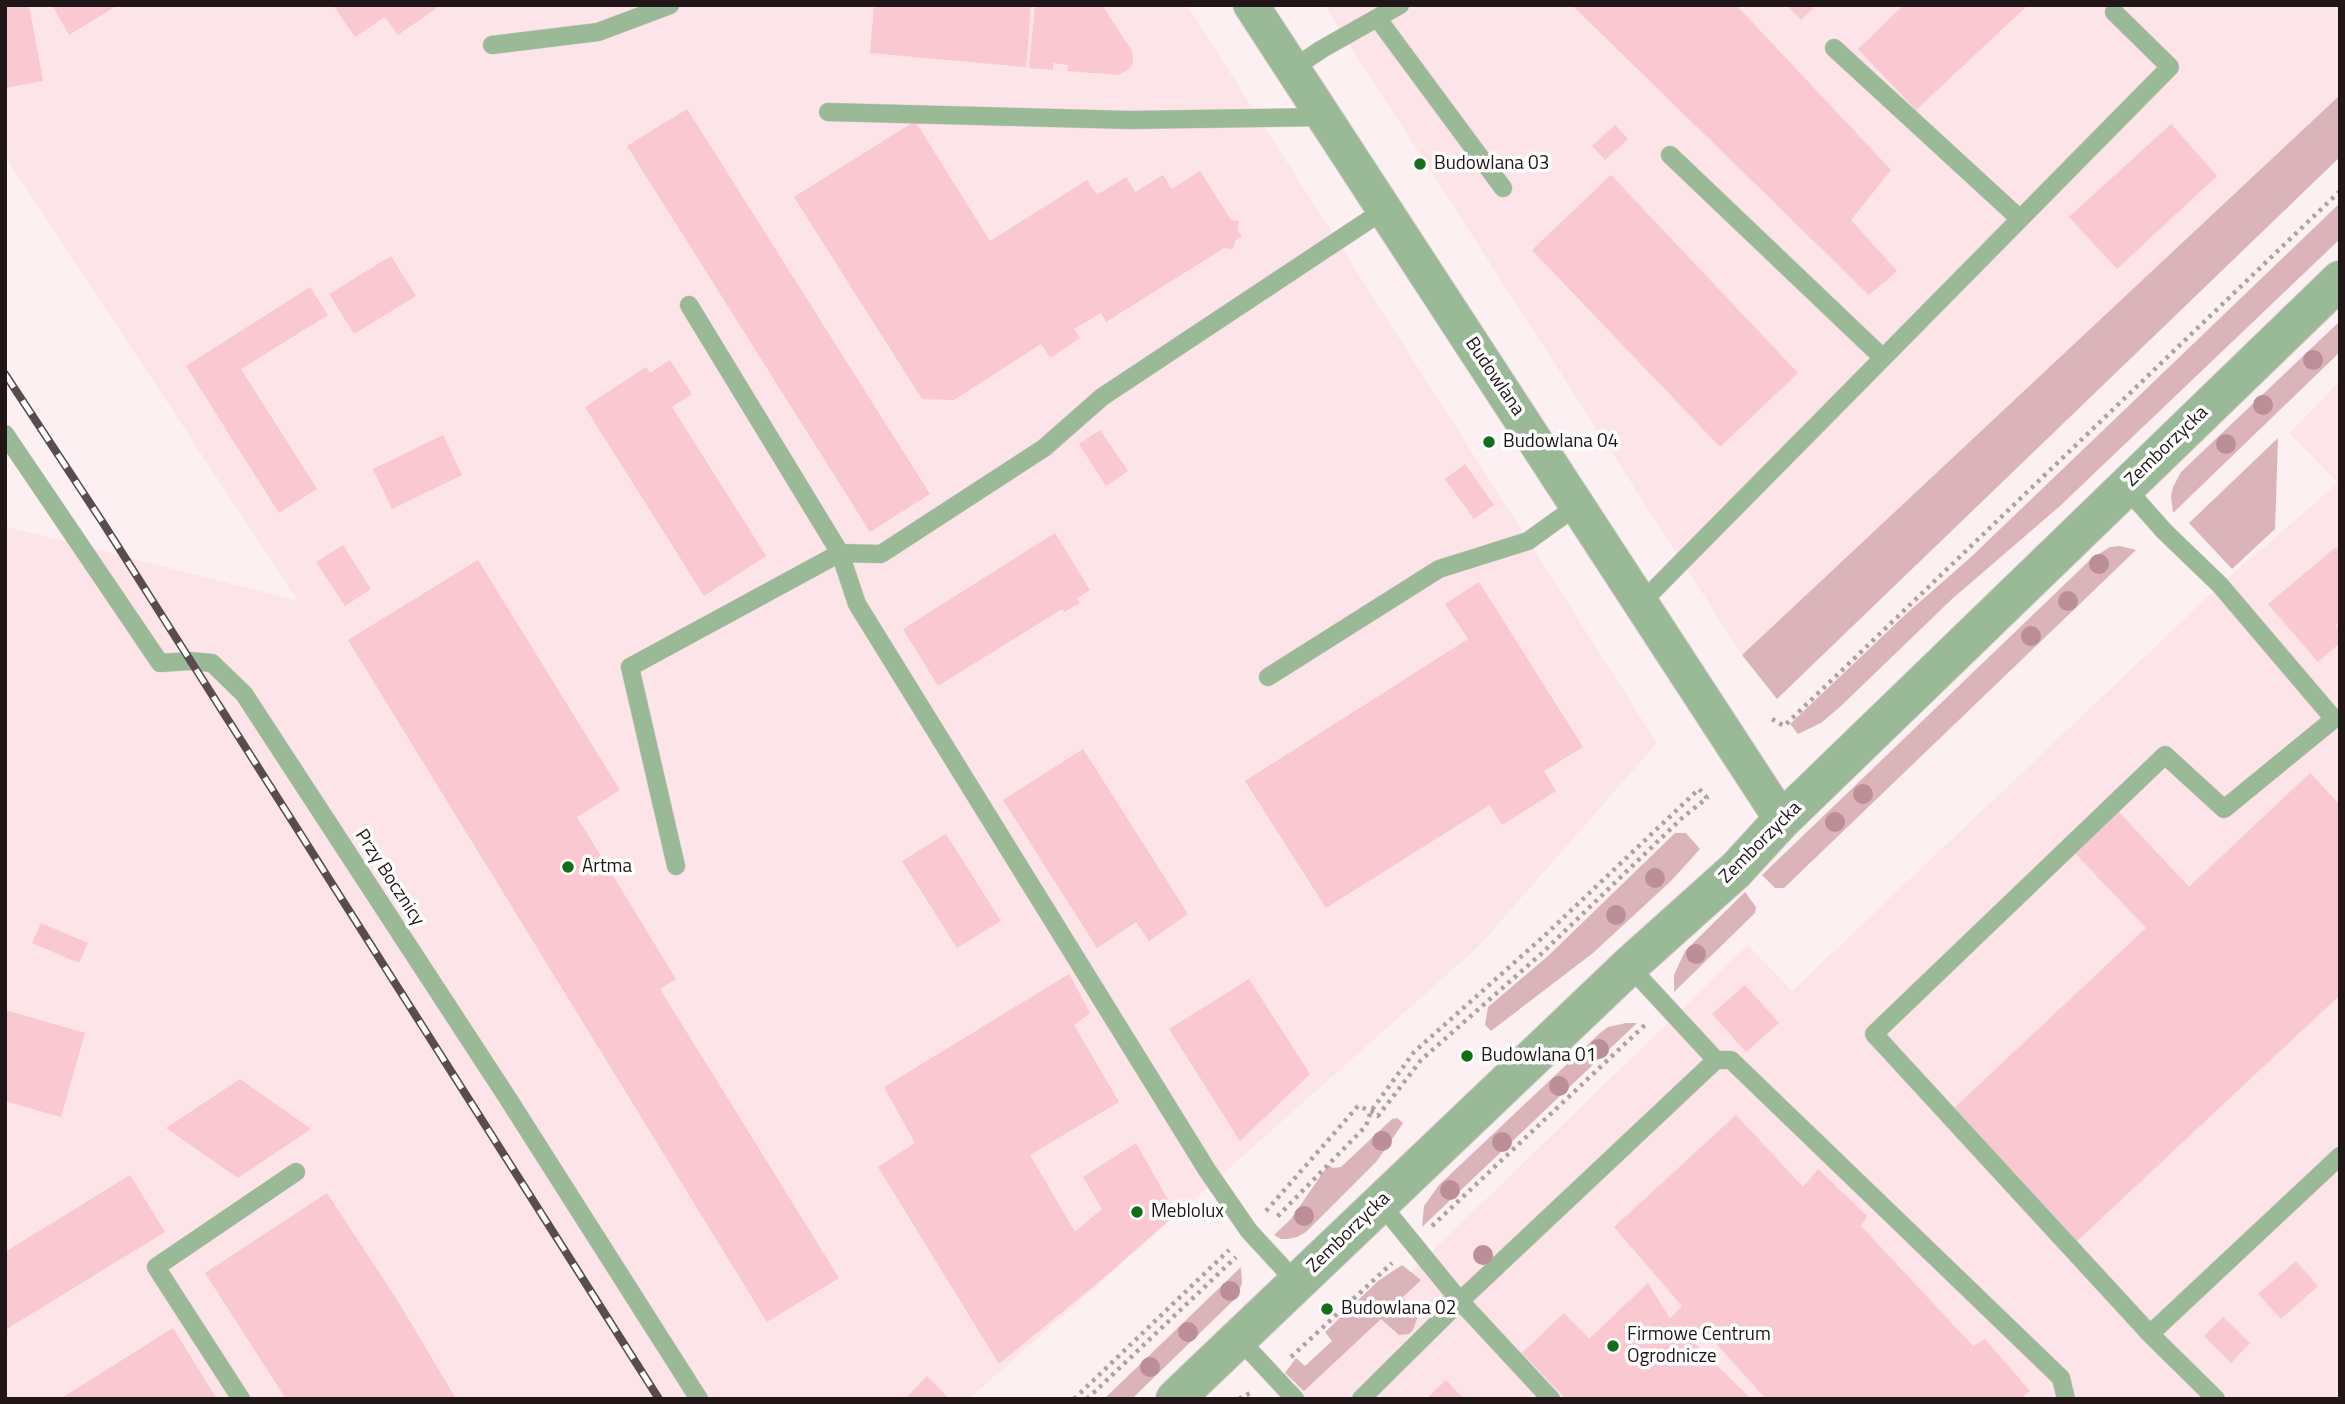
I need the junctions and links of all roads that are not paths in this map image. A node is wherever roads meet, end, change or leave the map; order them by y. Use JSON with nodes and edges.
{"nodes":[{"id":1,"x":670,"y":5,"type":"edge"},
{"id":2,"x":1251,"y":5,"type":"edge"},
{"id":3,"x":1400,"y":5,"type":"edge"},
{"id":4,"x":2114,"y":12,"type":"dead end"},
{"id":5,"x":1378,"y":19,"type":"junction"},
{"id":6,"x":492,"y":45,"type":"dead end"},
{"id":7,"x":1834,"y":48,"type":"dead end"},
{"id":8,"x":1292,"y":69,"type":"junction"},
{"id":9,"x":828,"y":112,"type":"dead end"},
{"id":10,"x":1324,"y":117,"type":"junction"},
{"id":11,"x":1671,"y":155,"type":"dead end"},
{"id":12,"x":1503,"y":188,"type":"dead end"},
{"id":13,"x":1384,"y":210,"type":"junction"},
{"id":14,"x":2020,"y":219,"type":"junction"},
{"id":15,"x":2340,"y":280,"type":"edge"},
{"id":16,"x":689,"y":305,"type":"dead end"},
{"id":17,"x":1883,"y":358,"type":"junction"},
{"id":18,"x":5,"y":434,"type":"edge"},
{"id":19,"x":2125,"y":487,"type":"junction"},
{"id":20,"x":1578,"y":505,"type":"junction"},
{"id":21,"x":840,"y":553,"type":"junction"},
{"id":22,"x":1642,"y":602,"type":"junction"},
{"id":23,"x":1268,"y":677,"type":"dead end"},
{"id":24,"x":2338,"y":719,"type":"edge"},
{"id":25,"x":1782,"y":820,"type":"junction"},
{"id":26,"x":676,"y":866,"type":"dead end"},
{"id":27,"x":1629,"y":966,"type":"junction"},
{"id":28,"x":1716,"y":1060,"type":"junction"},
{"id":29,"x":2340,"y":1156,"type":"edge"},
{"id":30,"x":296,"y":1172,"type":"dead end"},
{"id":31,"x":1380,"y":1203,"type":"junction"},
{"id":32,"x":1297,"y":1283,"type":"junction"},
{"id":33,"x":1460,"y":1301,"type":"junction"},
{"id":34,"x":2150,"y":1334,"type":"junction"},
{"id":35,"x":1239,"y":1339,"type":"junction"},
{"id":36,"x":241,"y":1399,"type":"edge"},
{"id":37,"x":699,"y":1399,"type":"edge"},
{"id":38,"x":1175,"y":1399,"type":"edge"},
{"id":39,"x":1295,"y":1399,"type":"edge"},
{"id":40,"x":1361,"y":1399,"type":"edge"},
{"id":41,"x":1551,"y":1399,"type":"edge"},
{"id":42,"x":2066,"y":1399,"type":"edge"},
{"id":43,"x":2216,"y":1399,"type":"edge"}],
"edges":[{"from":1,"to":6,"type":"lane"},
{"from":2,"to":8,"type":"street","name":"Budowlana"},
{"from":3,"to":5,"type":"lane"},
{"from":4,"to":14,"type":"lane"},
{"from":5,"to":8,"type":"lane"},
{"from":5,"to":12,"type":"lane"},
{"from":7,"to":14,"type":"lane"},
{"from":8,"to":10,"type":"street","name":"Budowlana"},
{"from":9,"to":10,"type":"lane"},
{"from":10,"to":13,"type":"street","name":"Budowlana"},
{"from":11,"to":17,"type":"lane"},
{"from":13,"to":20,"type":"street","name":"Budowlana"},
{"from":13,"to":21,"type":"lane"},
{"from":14,"to":17,"type":"lane"},
{"from":15,"to":19,"type":"street","name":"Zemborzycka"},
{"from":16,"to":21,"type":"lane"},
{"from":17,"to":22,"type":"lane"},
{"from":18,"to":37,"type":"lane","name":"Przy Bocznicy"},
{"from":19,"to":24,"type":"lane"},
{"from":19,"to":25,"type":"street","name":"Zemborzycka"},
{"from":20,"to":22,"type":"street","name":"Budowlana"},
{"from":20,"to":23,"type":"lane"},
{"from":21,"to":26,"type":"lane"},
{"from":21,"to":32,"type":"lane"},
{"from":22,"to":25,"type":"street","name":"Budowlana"},
{"from":24,"to":34,"type":"lane"},
{"from":25,"to":27,"type":"street","name":"Zemborzycka"},
{"from":27,"to":28,"type":"lane"},
{"from":27,"to":31,"type":"street","name":"Zemborzycka"},
{"from":28,"to":33,"type":"lane"},
{"from":28,"to":42,"type":"lane"},
{"from":29,"to":34,"type":"lane"},
{"from":30,"to":36,"type":"lane"},
{"from":31,"to":32,"type":"street","name":"Zemborzycka"},
{"from":31,"to":33,"type":"lane"},
{"from":32,"to":35,"type":"street","name":"Zemborzycka"},
{"from":33,"to":40,"type":"lane"},
{"from":33,"to":41,"type":"lane"},
{"from":34,"to":43,"type":"lane"},
{"from":35,"to":38,"type":"street","name":"Zemborzycka"},
{"from":35,"to":39,"type":"lane"}]}
